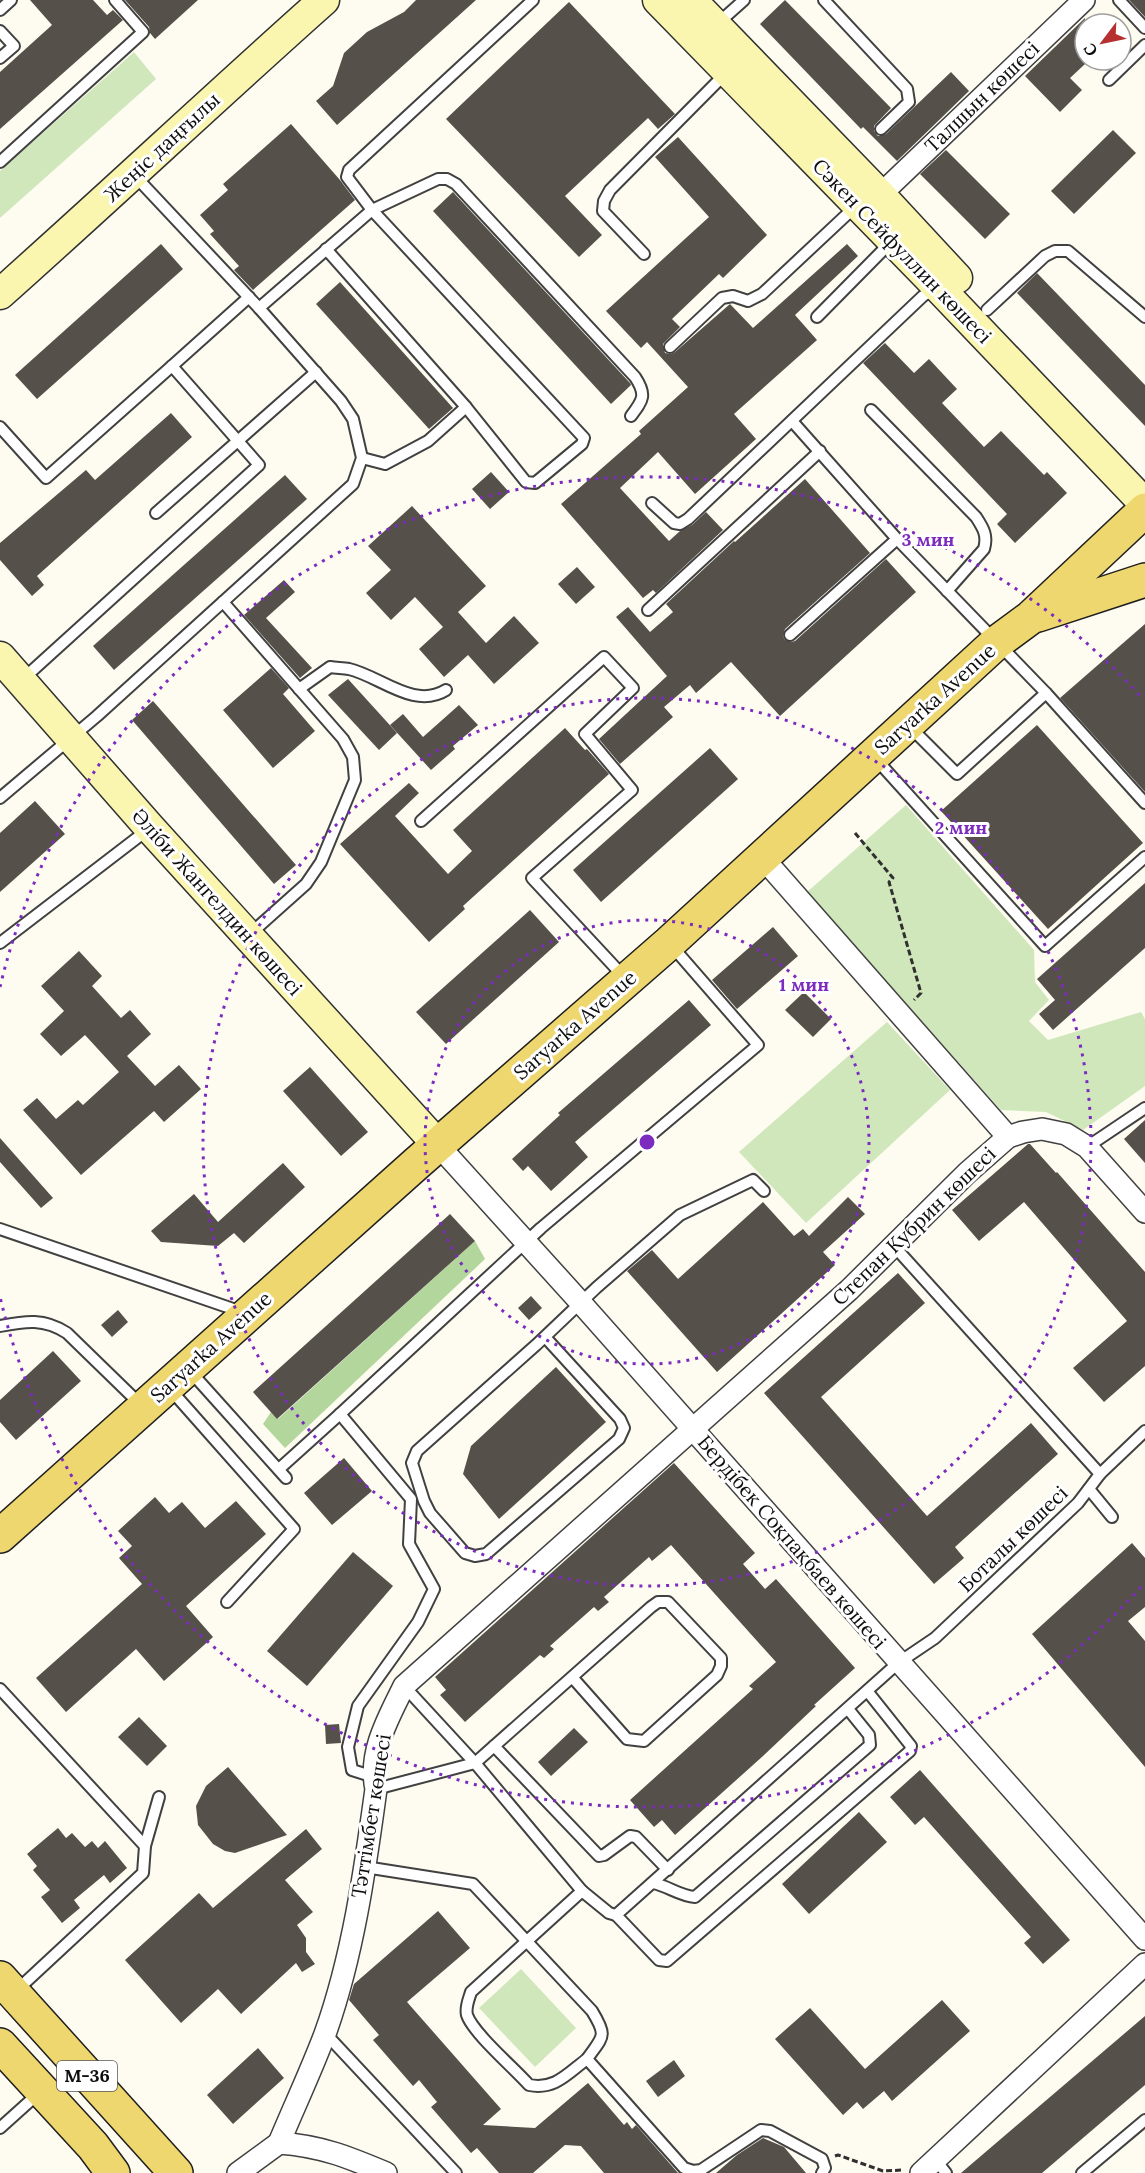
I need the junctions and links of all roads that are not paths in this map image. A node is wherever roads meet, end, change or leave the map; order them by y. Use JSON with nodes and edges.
{"nodes":[{"id":1,"x":11,"y":0,"type":"edge"},
{"id":2,"x":114,"y":0,"type":"edge"},
{"id":3,"x":324,"y":0,"type":"edge"},
{"id":4,"x":533,"y":0,"type":"edge"},
{"id":5,"x":658,"y":0,"type":"edge"},
{"id":6,"x":691,"y":0,"type":"edge"},
{"id":7,"x":744,"y":0,"type":"edge"},
{"id":8,"x":824,"y":0,"type":"edge"},
{"id":9,"x":1084,"y":0,"type":"edge"},
{"id":10,"x":1119,"y":0,"type":"edge"},
{"id":11,"x":0,"y":10,"type":"edge"},
{"id":12,"x":716,"y":25,"type":"junction"},
{"id":13,"x":1145,"y":27,"type":"edge"},
{"id":14,"x":0,"y":31,"type":"edge"},
{"id":15,"x":1145,"y":45,"type":"edge"},
{"id":16,"x":0,"y":58,"type":"edge"},
{"id":17,"x":736,"y":63,"type":"junction"},
{"id":18,"x":1109,"y":80,"type":"dead end"},
{"id":19,"x":881,"y":129,"type":"dead end"},
{"id":20,"x":0,"y":162,"type":"edge"},
{"id":21,"x":134,"y":174,"type":"junction"},
{"id":22,"x":869,"y":200,"type":"junction"},
{"id":23,"x":372,"y":210,"type":"junction"},
{"id":24,"x":892,"y":240,"type":"junction"},
{"id":25,"x":326,"y":249,"type":"junction"},
{"id":26,"x":644,"y":254,"type":"dead end"},
{"id":27,"x":938,"y":287,"type":"junction"},
{"id":28,"x":0,"y":294,"type":"edge"},
{"id":29,"x":249,"y":297,"type":"junction"},
{"id":30,"x":259,"y":308,"type":"junction"},
{"id":31,"x":987,"y":310,"type":"junction"},
{"id":32,"x":817,"y":317,"type":"dead end"},
{"id":33,"x":1145,"y":317,"type":"edge"},
{"id":34,"x":670,"y":346,"type":"dead end"},
{"id":35,"x":172,"y":366,"type":"junction"},
{"id":36,"x":316,"y":372,"type":"junction"},
{"id":37,"x":466,"y":407,"type":"junction"},
{"id":38,"x":871,"y":410,"type":"dead end"},
{"id":39,"x":631,"y":416,"type":"dead end"},
{"id":40,"x":792,"y":421,"type":"junction"},
{"id":41,"x":0,"y":427,"type":"edge"},
{"id":42,"x":238,"y":442,"type":"junction"},
{"id":43,"x":820,"y":451,"type":"junction"},
{"id":44,"x":362,"y":459,"type":"junction"},
{"id":45,"x":1145,"y":475,"type":"edge"},
{"id":46,"x":652,"y":503,"type":"dead end"},
{"id":47,"x":1145,"y":504,"type":"edge"},
{"id":48,"x":1145,"y":510,"type":"edge"},
{"id":49,"x":156,"y":513,"type":"dead end"},
{"id":50,"x":897,"y":538,"type":"junction"},
{"id":51,"x":1145,"y":580,"type":"edge"},
{"id":52,"x":947,"y":591,"type":"junction"},
{"id":53,"x":223,"y":602,"type":"junction"},
{"id":54,"x":648,"y":610,"type":"dead end"},
{"id":55,"x":1030,"y":618,"type":"junction"},
{"id":56,"x":790,"y":635,"type":"dead end"},
{"id":57,"x":996,"y":643,"type":"junction"},
{"id":58,"x":0,"y":657,"type":"edge"},
{"id":59,"x":21,"y":681,"type":"junction"},
{"id":60,"x":299,"y":689,"type":"junction"},
{"id":61,"x":446,"y":690,"type":"dead end"},
{"id":62,"x":1046,"y":693,"type":"junction"},
{"id":63,"x":908,"y":725,"type":"junction"},
{"id":64,"x":72,"y":739,"type":"junction"},
{"id":65,"x":873,"y":756,"type":"junction"},
{"id":66,"x":0,"y":798,"type":"edge"},
{"id":67,"x":1145,"y":803,"type":"edge"},
{"id":68,"x":421,"y":821,"type":"dead end"},
{"id":69,"x":150,"y":828,"type":"junction"},
{"id":70,"x":762,"y":857,"type":"junction"},
{"id":71,"x":1145,"y":857,"type":"edge"},
{"id":72,"x":248,"y":936,"type":"junction"},
{"id":73,"x":0,"y":943,"type":"edge"},
{"id":74,"x":669,"y":943,"type":"junction"},
{"id":75,"x":627,"y":980,"type":"junction"},
{"id":76,"x":1145,"y":1108,"type":"edge"},
{"id":77,"x":1008,"y":1137,"type":"junction"},
{"id":78,"x":438,"y":1145,"type":"junction"},
{"id":79,"x":1087,"y":1147,"type":"junction"},
{"id":80,"x":764,"y":1191,"type":"dead end"},
{"id":81,"x":1145,"y":1212,"type":"edge"},
{"id":82,"x":0,"y":1229,"type":"edge"},
{"id":83,"x":524,"y":1242,"type":"junction"},
{"id":84,"x":893,"y":1245,"type":"junction"},
{"id":85,"x":581,"y":1303,"type":"junction"},
{"id":86,"x":248,"y":1314,"type":"junction"},
{"id":87,"x":0,"y":1326,"type":"edge"},
{"id":88,"x":545,"y":1337,"type":"junction"},
{"id":89,"x":178,"y":1377,"type":"junction"},
{"id":90,"x":144,"y":1408,"type":"junction"},
{"id":91,"x":340,"y":1414,"type":"junction"},
{"id":92,"x":693,"y":1429,"type":"junction"},
{"id":93,"x":1145,"y":1431,"type":"edge"},
{"id":94,"x":1100,"y":1474,"type":"junction"},
{"id":95,"x":1089,"y":1489,"type":"junction"},
{"id":96,"x":1112,"y":1517,"type":"dead end"},
{"id":97,"x":0,"y":1536,"type":"edge"},
{"id":98,"x":227,"y":1602,"type":"dead end"},
{"id":99,"x":898,"y":1663,"type":"junction"},
{"id":100,"x":572,"y":1677,"type":"junction"},
{"id":101,"x":404,"y":1686,"type":"junction"},
{"id":102,"x":0,"y":1689,"type":"edge"},
{"id":103,"x":868,"y":1692,"type":"junction"},
{"id":104,"x":848,"y":1709,"type":"junction"},
{"id":105,"x":494,"y":1746,"type":"junction"},
{"id":106,"x":475,"y":1763,"type":"junction"},
{"id":107,"x":375,"y":1783,"type":"junction"},
{"id":108,"x":159,"y":1797,"type":"dead end"},
{"id":109,"x":145,"y":1846,"type":"junction"},
{"id":110,"x":365,"y":1867,"type":"junction"},
{"id":111,"x":668,"y":1870,"type":"junction"},
{"id":112,"x":653,"y":1883,"type":"junction"},
{"id":113,"x":582,"y":1891,"type":"junction"},
{"id":114,"x":616,"y":1915,"type":"junction"},
{"id":115,"x":1145,"y":1939,"type":"edge"},
{"id":116,"x":527,"y":1940,"type":"junction"},
{"id":117,"x":1145,"y":1964,"type":"edge"},
{"id":118,"x":7,"y":1986,"type":"edge"},
{"id":119,"x":325,"y":2033,"type":"junction"},
{"id":120,"x":0,"y":2045,"type":"edge"},
{"id":121,"x":587,"y":2059,"type":"junction"},
{"id":122,"x":42,"y":2091,"type":"junction"},
{"id":123,"x":1145,"y":2120,"type":"edge"},
{"id":124,"x":0,"y":2128,"type":"edge"},
{"id":125,"x":279,"y":2144,"type":"junction"},
{"id":126,"x":166,"y":2167,"type":"edge"},
{"id":127,"x":823,"y":2168,"type":"edge"},
{"id":128,"x":931,"y":2169,"type":"edge"},
{"id":129,"x":113,"y":2173,"type":"edge"},
{"id":130,"x":238,"y":2173,"type":"edge"},
{"id":131,"x":386,"y":2173,"type":"edge"},
{"id":132,"x":456,"y":2173,"type":"edge"},
{"id":133,"x":1082,"y":2173,"type":"edge"}],
"edges":[{"from":1,"to":11,"type":"lane"},
{"from":2,"to":20,"type":"lane"},
{"from":3,"to":21,"type":"main road","name":"Жеңіс даңғылы"},
{"from":4,"to":23,"type":"lane"},
{"from":5,"to":17,"type":"main road","name":"Сәкен Сейфуллин көшесі"},
{"from":6,"to":12,"type":"main road","name":"Сәкен Сейфуллин көшесі"},
{"from":7,"to":12,"type":"lane"},
{"from":8,"to":19,"type":"lane"},
{"from":9,"to":22,"type":"street","name":"Талшын көшесі"},
{"from":10,"to":13,"type":"lane"},
{"from":12,"to":17,"type":"main road","name":"Сәкен Сейфуллин көшесі"},
{"from":14,"to":16,"type":"lane"},
{"from":15,"to":18,"type":"lane"},
{"from":17,"to":22,"type":"main road","name":"Сәкен Сейфуллин көшесі"},
{"from":17,"to":26,"type":"lane"},
{"from":21,"to":28,"type":"main road","name":"Жеңіс даңғылы"},
{"from":21,"to":29,"type":"lane"},
{"from":22,"to":24,"type":"main road","name":"Сәкен Сейфуллин көшесі"},
{"from":22,"to":31,"type":"main road","name":"Сәкен Сейфуллин көшесі"},
{"from":22,"to":34,"type":"lane"},
{"from":23,"to":25,"type":"lane"},
{"from":23,"to":37,"type":"lane"},
{"from":23,"to":39,"type":"lane"},
{"from":24,"to":27,"type":"main road","name":"Сәкен Сейфуллин көшесі"},
{"from":24,"to":32,"type":"lane"},
{"from":25,"to":30,"type":"lane"},
{"from":25,"to":37,"type":"lane"},
{"from":27,"to":40,"type":"lane"},
{"from":27,"to":47,"type":"main road","name":"Сәкен Сейфуллин көшесі"},
{"from":29,"to":30,"type":"lane"},
{"from":29,"to":35,"type":"lane"},
{"from":30,"to":36,"type":"lane"},
{"from":31,"to":33,"type":"lane"},
{"from":31,"to":45,"type":"main road","name":"Сәкен Сейфуллин көшесі"},
{"from":35,"to":41,"type":"lane"},
{"from":35,"to":42,"type":"lane"},
{"from":36,"to":42,"type":"lane"},
{"from":36,"to":44,"type":"lane"},
{"from":37,"to":44,"type":"lane"},
{"from":38,"to":52,"type":"lane"},
{"from":40,"to":43,"type":"lane"},
{"from":40,"to":46,"type":"lane"},
{"from":42,"to":49,"type":"lane"},
{"from":42,"to":59,"type":"lane"},
{"from":43,"to":50,"type":"lane"},
{"from":43,"to":54,"type":"lane"},
{"from":44,"to":53,"type":"lane"},
{"from":48,"to":55,"type":"main road","name":"Saryarka Avenue"},
{"from":50,"to":52,"type":"lane"},
{"from":50,"to":56,"type":"lane"},
{"from":51,"to":55,"type":"main road"},
{"from":52,"to":57,"type":"lane"},
{"from":53,"to":60,"type":"lane"},
{"from":53,"to":64,"type":"lane"},
{"from":55,"to":57,"type":"main road","name":"Saryarka Avenue"},
{"from":57,"to":62,"type":"lane"},
{"from":57,"to":63,"type":"main road","name":"Saryarka Avenue"},
{"from":58,"to":59,"type":"main road","name":"Әліби Жангелдин көшесі"},
{"from":59,"to":64,"type":"main road","name":"Әліби Жангелдин көшесі"},
{"from":60,"to":61,"type":"lane"},
{"from":60,"to":72,"type":"lane"},
{"from":62,"to":63,"type":"lane"},
{"from":62,"to":67,"type":"lane"},
{"from":63,"to":65,"type":"main road","name":"Saryarka Avenue"},
{"from":64,"to":66,"type":"lane"},
{"from":64,"to":69,"type":"main road","name":"Әліби Жангелдин көшесі"},
{"from":65,"to":70,"type":"main road","name":"Saryarka Avenue"},
{"from":65,"to":71,"type":"lane"},
{"from":68,"to":75,"type":"lane"},
{"from":69,"to":72,"type":"main road","name":"Әліби Жангелдин көшесі"},
{"from":69,"to":73,"type":"lane"},
{"from":70,"to":74,"type":"main road","name":"Saryarka Avenue"},
{"from":70,"to":77,"type":"street"},
{"from":72,"to":78,"type":"main road","name":"Әліби Жангелдин көшесі"},
{"from":74,"to":75,"type":"main road","name":"Saryarka Avenue"},
{"from":74,"to":83,"type":"lane"},
{"from":75,"to":78,"type":"main road","name":"Saryarka Avenue"},
{"from":76,"to":79,"type":"lane"},
{"from":77,"to":79,"type":"street","name":"Степан Кубрин көшесі"},
{"from":77,"to":84,"type":"street","name":"Степан Кубрин көшесі"},
{"from":78,"to":83,"type":"street","name":"Бердібек Соқпақбаев көшесі"},
{"from":78,"to":86,"type":"main road","name":"Saryarka Avenue"},
{"from":79,"to":81,"type":"street","name":"Степан Кубрин көшесі"},
{"from":80,"to":85,"type":"lane"},
{"from":82,"to":86,"type":"lane"},
{"from":83,"to":85,"type":"street","name":"Бердібек Соқпақбаев көшесі"},
{"from":83,"to":91,"type":"lane"},
{"from":84,"to":92,"type":"street","name":"Степан Кубрин көшесі"},
{"from":84,"to":94,"type":"lane"},
{"from":85,"to":88,"type":"lane"},
{"from":85,"to":92,"type":"street","name":"Бердібек Соқпақбаев көшесі"},
{"from":86,"to":89,"type":"main road","name":"Saryarka Avenue"},
{"from":87,"to":90,"type":"lane"},
{"from":88,"to":88,"type":"lane"},
{"from":89,"to":90,"type":"main road","name":"Saryarka Avenue"},
{"from":89,"to":91,"type":"lane"},
{"from":89,"to":98,"type":"lane"},
{"from":90,"to":97,"type":"main road","name":"Saryarka Avenue"},
{"from":91,"to":107,"type":"lane"},
{"from":92,"to":99,"type":"street","name":"Бердібек Соқпақбаев көшесі"},
{"from":92,"to":101,"type":"street","name":"Тәттімбет көшесі"},
{"from":93,"to":94,"type":"lane","name":"Боталы көшесі"},
{"from":94,"to":95,"type":"lane","name":"Боталы көшесі"},
{"from":95,"to":96,"type":"lane"},
{"from":95,"to":99,"type":"lane","name":"Боталы көшесі"},
{"from":99,"to":103,"type":"lane","name":"Боталы көшесі"},
{"from":99,"to":115,"type":"street","name":"Бердібек Соқпақбаев көшесі"},
{"from":100,"to":100,"type":"lane"},
{"from":100,"to":105,"type":"lane"},
{"from":101,"to":106,"type":"lane"},
{"from":101,"to":107,"type":"street","name":"Тәттімбет көшесі"},
{"from":102,"to":109,"type":"lane"},
{"from":103,"to":104,"type":"lane","name":"Боталы көшесі"},
{"from":103,"to":114,"type":"lane"},
{"from":104,"to":111,"type":"lane","name":"Боталы көшесі"},
{"from":104,"to":112,"type":"lane"},
{"from":105,"to":106,"type":"lane"},
{"from":105,"to":111,"type":"lane"},
{"from":106,"to":107,"type":"lane"},
{"from":106,"to":113,"type":"lane"},
{"from":107,"to":110,"type":"street","name":"Тәттімбет көшесі"},
{"from":108,"to":109,"type":"lane"},
{"from":109,"to":118,"type":"lane"},
{"from":110,"to":116,"type":"lane"},
{"from":110,"to":119,"type":"street","name":"Тәттімбет көшесі"},
{"from":111,"to":112,"type":"lane","name":"Боталы көшесі"},
{"from":112,"to":114,"type":"lane","name":"Боталы көшесі"},
{"from":113,"to":114,"type":"lane"},
{"from":113,"to":116,"type":"lane"},
{"from":116,"to":121,"type":"lane"},
{"from":116,"to":121,"type":"lane"},
{"from":117,"to":128,"type":"street"},
{"from":118,"to":126,"type":"main road","number":"M-36"},
{"from":119,"to":125,"type":"street","name":"Тәттімбет көшесі"},
{"from":119,"to":132,"type":"lane"},
{"from":120,"to":122,"type":"main road","number":"M-36"},
{"from":121,"to":127,"type":"lane"},
{"from":122,"to":124,"type":"lane"},
{"from":122,"to":129,"type":"main road","number":"M-36"},
{"from":123,"to":133,"type":"lane"},
{"from":125,"to":130,"type":"street"},
{"from":125,"to":131,"type":"street"}]}
